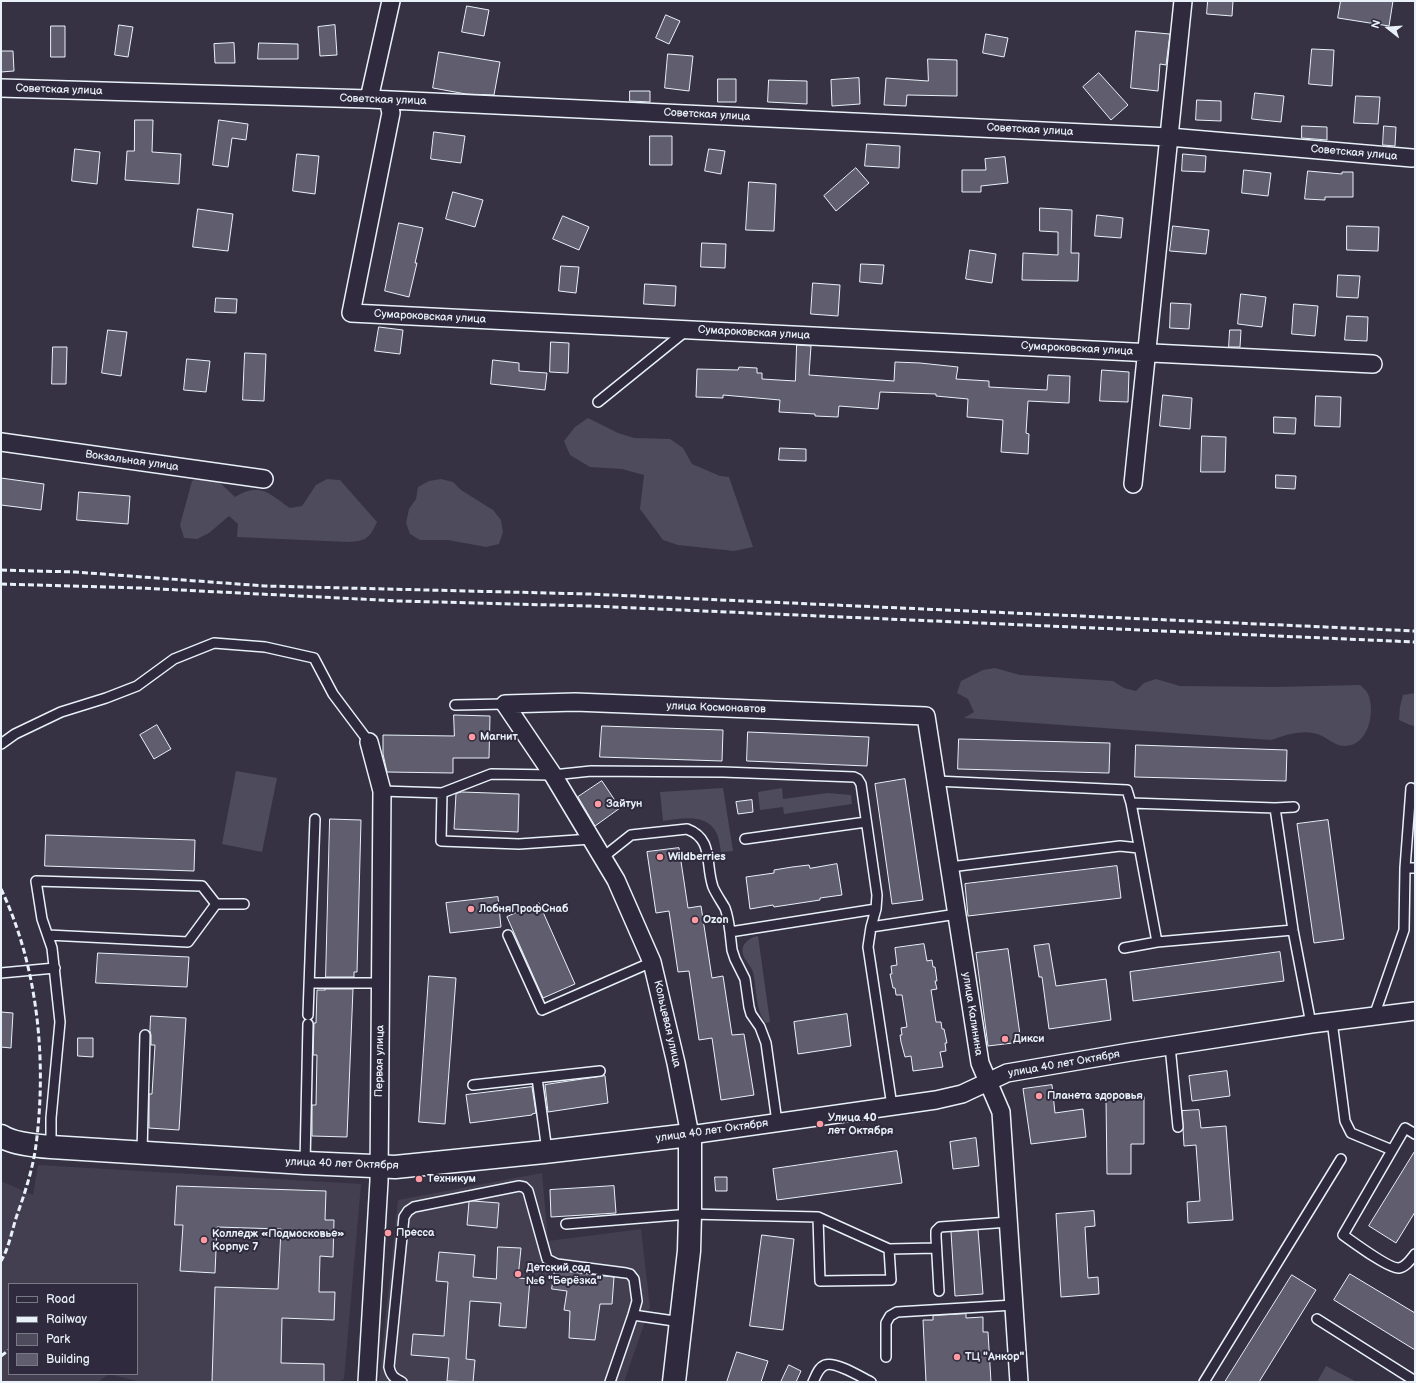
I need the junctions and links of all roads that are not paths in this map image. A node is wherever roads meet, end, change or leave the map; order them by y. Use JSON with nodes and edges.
{"nodes":[{"id":1,"x":391,"y":1,"type":"edge"},
{"id":2,"x":1183,"y":1,"type":"edge"},
{"id":3,"x":1,"y":88,"type":"edge"},
{"id":4,"x":369,"y":99,"type":"junction"},
{"id":5,"x":388,"y":100,"type":"junction"},
{"id":6,"x":1169,"y":137,"type":"junction"},
{"id":7,"x":1412,"y":158,"type":"dead end"},
{"id":8,"x":688,"y":330,"type":"junction"},
{"id":9,"x":1147,"y":352,"type":"junction"},
{"id":10,"x":1373,"y":364,"type":"dead end"},
{"id":11,"x":598,"y":402,"type":"dead end"},
{"id":12,"x":1,"y":442,"type":"edge"},
{"id":13,"x":264,"y":479,"type":"dead end"},
{"id":14,"x":1133,"y":484,"type":"dead end"},
{"id":15,"x":455,"y":704,"type":"dead end"},
{"id":16,"x":505,"y":704,"type":"junction"},
{"id":17,"x":926,"y":716,"type":"joint"},
{"id":18,"x":369,"y":742,"type":"joint"},
{"id":19,"x":1,"y":744,"type":"edge"},
{"id":20,"x":553,"y":775,"type":"junction"},
{"id":21,"x":936,"y":781,"type":"junction"},
{"id":22,"x":1410,"y":788,"type":"dead end"},
{"id":23,"x":382,"y":791,"type":"junction"},
{"id":24,"x":442,"y":793,"type":"junction"},
{"id":25,"x":1131,"y":803,"type":"junction"},
{"id":26,"x":1294,"y":807,"type":"dead end"},
{"id":27,"x":1275,"y":808,"type":"junction"},
{"id":28,"x":315,"y":819,"type":"dead end"},
{"id":29,"x":866,"y":822,"type":"junction"},
{"id":30,"x":745,"y":839,"type":"dead end"},
{"id":31,"x":591,"y":840,"type":"junction"},
{"id":32,"x":1138,"y":848,"type":"junction"},
{"id":33,"x":602,"y":858,"type":"junction"},
{"id":34,"x":950,"y":867,"type":"junction"},
{"id":35,"x":1405,"y":868,"type":"junction"},
{"id":36,"x":1415,"y":868,"type":"edge"},
{"id":37,"x":216,"y":904,"type":"junction"},
{"id":38,"x":244,"y":904,"type":"dead end"},
{"id":39,"x":876,"y":909,"type":"junction"},
{"id":40,"x":957,"y":914,"type":"junction"},
{"id":41,"x":871,"y":927,"type":"junction"},
{"id":42,"x":1293,"y":930,"type":"junction"},
{"id":43,"x":730,"y":932,"type":"junction"},
{"id":44,"x":508,"y":934,"type":"dead end"},
{"id":45,"x":48,"y":935,"type":"junction"},
{"id":46,"x":1157,"y":942,"type":"junction"},
{"id":47,"x":1124,"y":948,"type":"dead end"},
{"id":48,"x":652,"y":962,"type":"junction"},
{"id":49,"x":55,"y":968,"type":"junction"},
{"id":50,"x":1,"y":973,"type":"edge"},
{"id":51,"x":310,"y":983,"type":"junction"},
{"id":52,"x":381,"y":983,"type":"junction"},
{"id":53,"x":1415,"y":1011,"type":"edge"},
{"id":54,"x":1374,"y":1016,"type":"junction"},
{"id":55,"x":1332,"y":1021,"type":"junction"},
{"id":56,"x":1311,"y":1024,"type":"junction"},
{"id":57,"x":145,"y":1035,"type":"dead end"},
{"id":58,"x":1170,"y":1046,"type":"junction"},
{"id":59,"x":600,"y":1071,"type":"dead end"},
{"id":60,"x":537,"y":1078,"type":"junction"},
{"id":61,"x":989,"y":1081,"type":"junction"},
{"id":62,"x":472,"y":1085,"type":"dead end"},
{"id":63,"x":892,"y":1106,"type":"junction"},
{"id":64,"x":777,"y":1122,"type":"junction"},
{"id":65,"x":1178,"y":1127,"type":"dead end"},
{"id":66,"x":1415,"y":1134,"type":"edge"},
{"id":67,"x":690,"y":1135,"type":"junction"},
{"id":68,"x":1,"y":1136,"type":"edge"},
{"id":69,"x":51,"y":1147,"type":"junction"},
{"id":70,"x":1392,"y":1150,"type":"junction"},
{"id":71,"x":548,"y":1151,"type":"junction"},
{"id":72,"x":142,"y":1152,"type":"junction"},
{"id":73,"x":1340,"y":1159,"type":"dead end"},
{"id":74,"x":305,"y":1163,"type":"junction"},
{"id":75,"x":379,"y":1166,"type":"junction"},
{"id":76,"x":690,"y":1214,"type":"junction"},
{"id":77,"x":818,"y":1217,"type":"junction"},
{"id":78,"x":1009,"y":1222,"type":"junction"},
{"id":79,"x":566,"y":1224,"type":"dead end"},
{"id":80,"x":936,"y":1248,"type":"junction"},
{"id":81,"x":888,"y":1249,"type":"junction"},
{"id":82,"x":1415,"y":1254,"type":"edge"},
{"id":83,"x":939,"y":1291,"type":"dead end"},
{"id":84,"x":1014,"y":1305,"type":"junction"},
{"id":85,"x":633,"y":1315,"type":"junction"},
{"id":86,"x":1317,"y":1319,"type":"dead end"},
{"id":87,"x":680,"y":1322,"type":"junction"},
{"id":88,"x":886,"y":1357,"type":"dead end"},
{"id":89,"x":1415,"y":1381,"type":"edge"},
{"id":90,"x":368,"y":1382,"type":"edge"},
{"id":91,"x":402,"y":1382,"type":"edge"},
{"id":92,"x":610,"y":1382,"type":"edge"},
{"id":93,"x":674,"y":1382,"type":"edge"},
{"id":94,"x":813,"y":1382,"type":"edge"},
{"id":95,"x":871,"y":1382,"type":"edge"},
{"id":96,"x":1019,"y":1382,"type":"edge"},
{"id":97,"x":1204,"y":1382,"type":"edge"}],
"edges":[{"from":1,"to":4,"type":"street"},
{"from":2,"to":6,"type":"street"},
{"from":3,"to":4,"type":"street","name":"Советская улица"},
{"from":4,"to":5,"type":"street","name":"Советская улица"},
{"from":5,"to":6,"type":"street","name":"Советская улица"},
{"from":5,"to":8,"type":"street","name":"Сумароковская улица"},
{"from":6,"to":7,"type":"street","name":"Советская улица"},
{"from":6,"to":9,"type":"street"},
{"from":8,"to":9,"type":"street","name":"Сумароковская улица"},
{"from":8,"to":11,"type":"lane"},
{"from":9,"to":10,"type":"street","name":"Сумароковская улица"},
{"from":9,"to":14,"type":"street"},
{"from":12,"to":13,"type":"street","name":"Вокзальная улица"},
{"from":15,"to":16,"type":"lane"},
{"from":16,"to":17,"type":"street","name":"улица Космонавтов"},
{"from":16,"to":20,"type":"street","name":"Кольцевая улица"},
{"from":17,"to":21,"type":"street","name":"улица Калинина"},
{"from":18,"to":19,"type":"lane"},
{"from":18,"to":23,"type":"street","name":"Первая улица"},
{"from":20,"to":24,"type":"lane"},
{"from":20,"to":29,"type":"lane"},
{"from":20,"to":31,"type":"street","name":"Кольцевая улица"},
{"from":21,"to":25,"type":"lane"},
{"from":21,"to":34,"type":"street","name":"улица Калинина"},
{"from":22,"to":35,"type":"lane"},
{"from":23,"to":24,"type":"lane"},
{"from":23,"to":52,"type":"street","name":"Первая улица"},
{"from":24,"to":31,"type":"lane"},
{"from":25,"to":27,"type":"lane"},
{"from":25,"to":32,"type":"lane"},
{"from":26,"to":27,"type":"lane"},
{"from":27,"to":42,"type":"lane"},
{"from":28,"to":51,"type":"lane"},
{"from":29,"to":30,"type":"lane"},
{"from":29,"to":39,"type":"lane"},
{"from":31,"to":33,"type":"street","name":"Кольцевая улица"},
{"from":32,"to":34,"type":"lane"},
{"from":32,"to":46,"type":"lane"},
{"from":33,"to":43,"type":"lane"},
{"from":33,"to":48,"type":"street","name":"Кольцевая улица"},
{"from":34,"to":40,"type":"street","name":"улица Калинина"},
{"from":35,"to":36,"type":"lane"},
{"from":35,"to":54,"type":"lane"},
{"from":37,"to":38,"type":"lane"},
{"from":37,"to":45,"type":"lane"},
{"from":37,"to":45,"type":"lane"},
{"from":39,"to":41,"type":"lane"},
{"from":39,"to":43,"type":"lane"},
{"from":40,"to":41,"type":"lane"},
{"from":40,"to":61,"type":"street","name":"улица Калинина"},
{"from":41,"to":63,"type":"lane"},
{"from":42,"to":46,"type":"lane"},
{"from":42,"to":56,"type":"lane"},
{"from":43,"to":64,"type":"lane"},
{"from":44,"to":48,"type":"lane"},
{"from":45,"to":49,"type":"lane"},
{"from":46,"to":47,"type":"lane"},
{"from":48,"to":67,"type":"street","name":"Кольцевая улица"},
{"from":49,"to":50,"type":"lane"},
{"from":49,"to":69,"type":"lane"},
{"from":51,"to":52,"type":"lane"},
{"from":51,"to":74,"type":"lane"},
{"from":52,"to":75,"type":"street","name":"Первая улица"},
{"from":53,"to":54,"type":"street","name":"улица 40 лет Октября"},
{"from":54,"to":55,"type":"street","name":"улица 40 лет Октября"},
{"from":55,"to":56,"type":"street","name":"улица 40 лет Октября"},
{"from":55,"to":70,"type":"lane"},
{"from":56,"to":58,"type":"street","name":"улица 40 лет Октября"},
{"from":57,"to":72,"type":"lane"},
{"from":58,"to":61,"type":"street","name":"улица 40 лет Октября"},
{"from":58,"to":65,"type":"lane"},
{"from":59,"to":60,"type":"lane"},
{"from":60,"to":62,"type":"lane"},
{"from":60,"to":71,"type":"lane"},
{"from":61,"to":63,"type":"street","name":"улица 40 лет Октября"},
{"from":61,"to":78,"type":"street","name":"улица Калинина"},
{"from":63,"to":64,"type":"street","name":"улица 40 лет Октября"},
{"from":64,"to":67,"type":"street","name":"улица 40 лет Октября"},
{"from":66,"to":70,"type":"lane"},
{"from":67,"to":71,"type":"street","name":"улица 40 лет Октября"},
{"from":67,"to":76,"type":"street","name":"Кольцевая улица"},
{"from":68,"to":69,"type":"street","name":"улица 40 лет Октября"},
{"from":69,"to":72,"type":"street","name":"улица 40 лет Октября"},
{"from":70,"to":82,"type":"lane"},
{"from":71,"to":75,"type":"street","name":"улица 40 лет Октября"},
{"from":72,"to":74,"type":"street","name":"улица 40 лет Октября"},
{"from":73,"to":97,"type":"lane"},
{"from":74,"to":75,"type":"street","name":"улица 40 лет Октября"},
{"from":75,"to":90,"type":"street","name":"Первая улица"},
{"from":76,"to":77,"type":"lane"},
{"from":76,"to":79,"type":"lane"},
{"from":76,"to":87,"type":"street","name":"Кольцевая улица"},
{"from":77,"to":81,"type":"lane"},
{"from":77,"to":81,"type":"lane"},
{"from":78,"to":80,"type":"lane"},
{"from":78,"to":84,"type":"street","name":"улица Калинина"},
{"from":80,"to":81,"type":"lane"},
{"from":80,"to":83,"type":"lane"},
{"from":84,"to":88,"type":"lane"},
{"from":84,"to":96,"type":"street","name":"улица Калинина"},
{"from":85,"to":87,"type":"lane"},
{"from":85,"to":91,"type":"lane"},
{"from":85,"to":92,"type":"lane"},
{"from":86,"to":89,"type":"lane"},
{"from":87,"to":93,"type":"street","name":"Кольцевая улица"},
{"from":94,"to":95,"type":"lane"}]}
